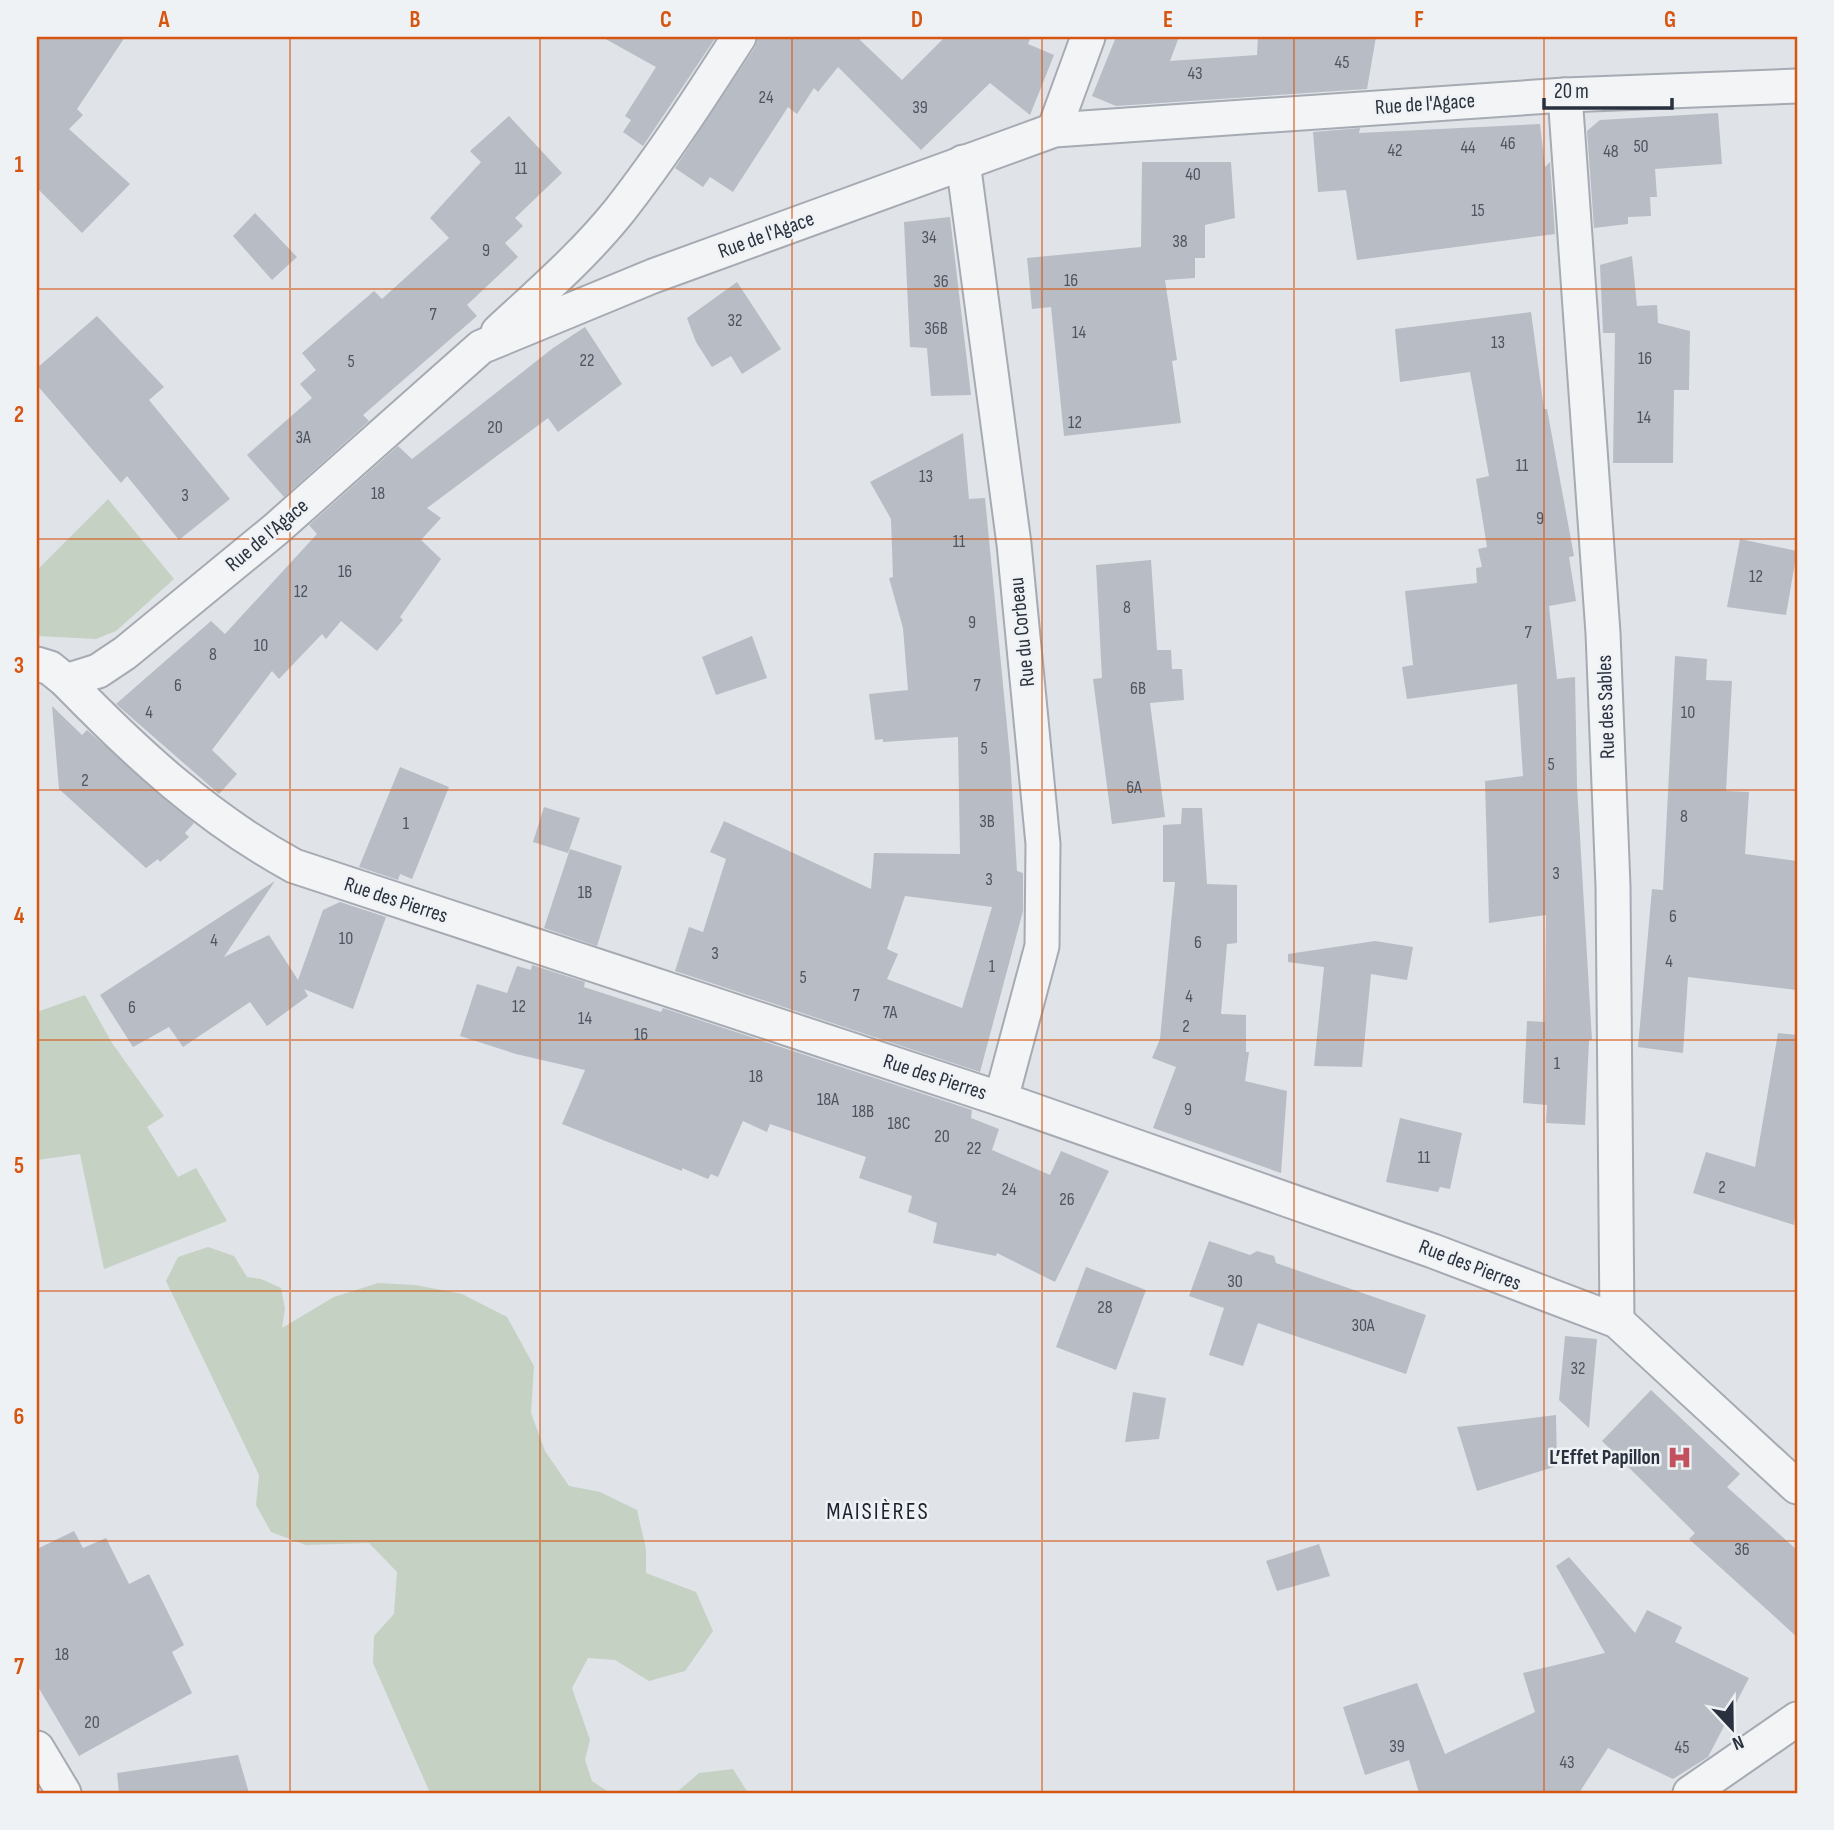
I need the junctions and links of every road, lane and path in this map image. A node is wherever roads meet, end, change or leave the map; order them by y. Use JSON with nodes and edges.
{"nodes":[{"id":1,"x":739,"y":37,"type":"edge"},
{"id":2,"x":1088,"y":37,"type":"edge"},
{"id":3,"x":1797,"y":86,"type":"edge"},
{"id":4,"x":1565,"y":95,"type":"junction"},
{"id":5,"x":1054,"y":130,"type":"junction"},
{"id":6,"x":962,"y":162,"type":"junction"},
{"id":7,"x":481,"y":347,"type":"junction"},
{"id":8,"x":37,"y":664,"type":"edge"},
{"id":9,"x":66,"y":681,"type":"junction"},
{"id":10,"x":1000,"y":1099,"type":"junction"},
{"id":11,"x":1617,"y":1321,"type":"junction"},
{"id":12,"x":1797,"y":1487,"type":"edge"},
{"id":13,"x":1797,"y":1719,"type":"edge"},
{"id":14,"x":37,"y":1748,"type":"edge"},
{"id":15,"x":64,"y":1793,"type":"edge"},
{"id":16,"x":1690,"y":1793,"type":"edge"}],
"edges":[{"from":1,"to":7,"type":"street","name":"Rue de l'Agace"},
{"from":2,"to":5,"type":"street"},
{"from":3,"to":4,"type":"street","name":"Rue de l'Agace"},
{"from":4,"to":5,"type":"street","name":"Rue de l'Agace"},
{"from":4,"to":11,"type":"street","name":"Rue des Sables"},
{"from":5,"to":6,"type":"street","name":"Rue de l'Agace"},
{"from":6,"to":7,"type":"street","name":"Rue de l'Agace"},
{"from":6,"to":10,"type":"street","name":"Rue du Corbeau"},
{"from":7,"to":9,"type":"street","name":"Rue de l'Agace"},
{"from":8,"to":9,"type":"street"},
{"from":9,"to":10,"type":"street","name":"Rue des Pierres"},
{"from":10,"to":11,"type":"street","name":"Rue des Pierres"},
{"from":11,"to":12,"type":"street","name":"Rue des Pierres"},
{"from":13,"to":16,"type":"street"},
{"from":14,"to":15,"type":"street"}]}
